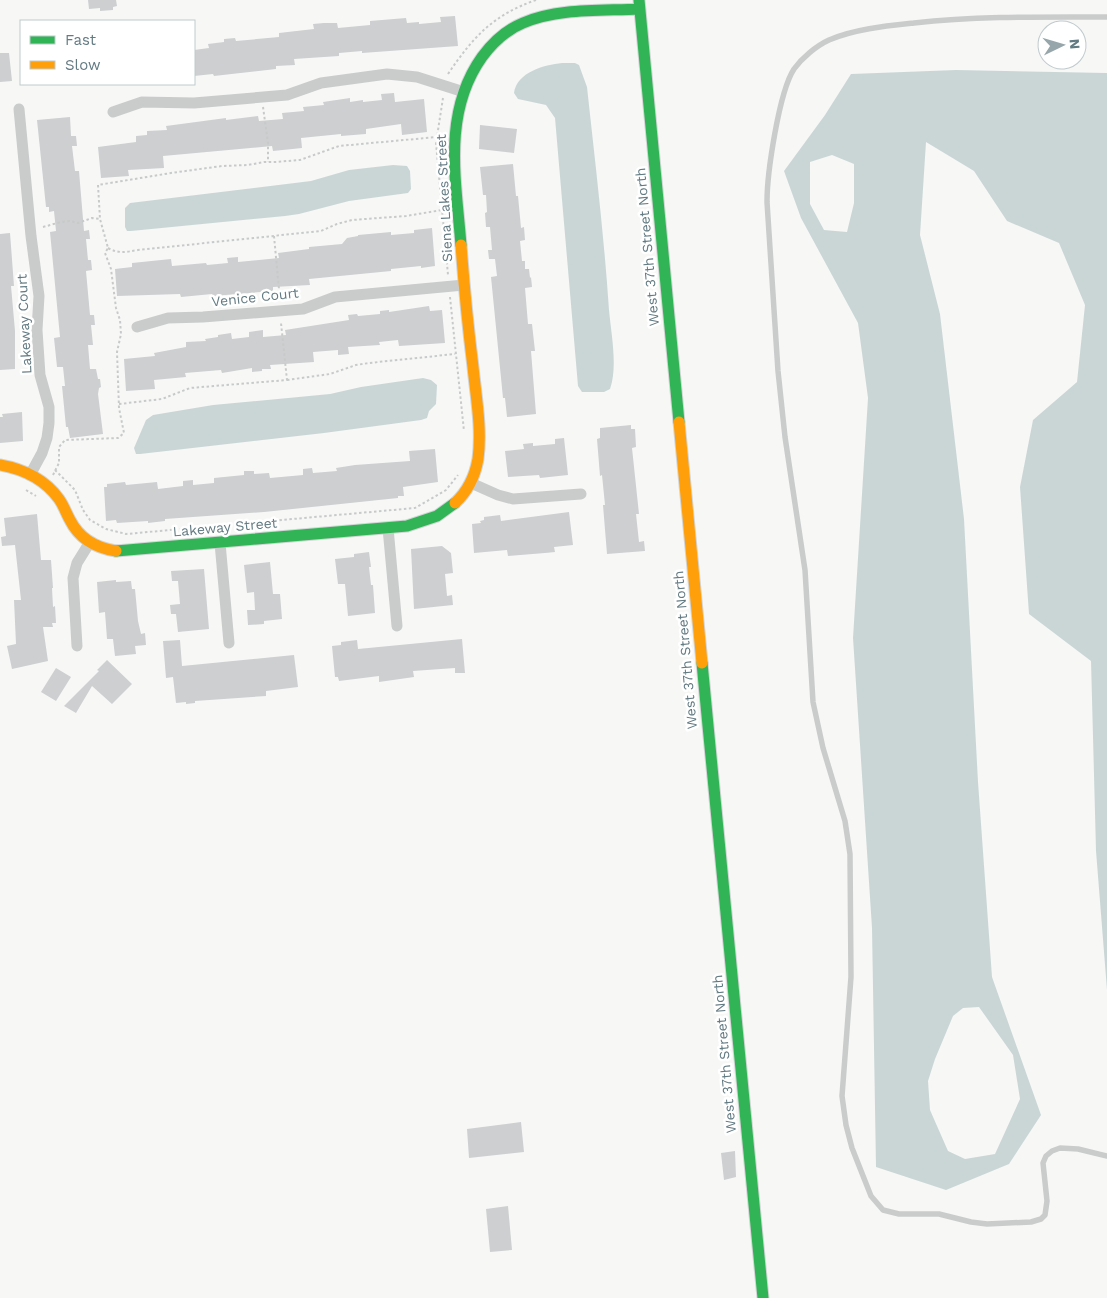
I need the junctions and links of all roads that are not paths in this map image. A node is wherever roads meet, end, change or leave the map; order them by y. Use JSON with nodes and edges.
{"nodes":[{"id":1,"x":639,"y":4,"type":"edge"},
{"id":2,"x":1107,"y":17,"type":"edge"},
{"id":3,"x":464,"y":92,"type":"junction"},
{"id":4,"x":19,"y":109,"type":"dead end"},
{"id":5,"x":113,"y":112,"type":"dead end"},
{"id":6,"x":464,"y":285,"type":"junction"},
{"id":7,"x":137,"y":327,"type":"dead end"},
{"id":8,"x":0,"y":465,"type":"edge"},
{"id":9,"x":30,"y":475,"type":"junction"},
{"id":10,"x":471,"y":483,"type":"junction"},
{"id":11,"x":581,"y":494,"type":"dead end"},
{"id":12,"x":388,"y":528,"type":"junction"},
{"id":13,"x":90,"y":542,"type":"junction"},
{"id":14,"x":220,"y":543,"type":"junction"},
{"id":15,"x":397,"y":626,"type":"dead end"},
{"id":16,"x":229,"y":643,"type":"dead end"},
{"id":17,"x":77,"y":646,"type":"dead end"},
{"id":18,"x":1107,"y":1156,"type":"edge"},
{"id":19,"x":763,"y":1298,"type":"edge"}],
"edges":[{"from":1,"to":3,"type":"street","name":"Siena Lakes Street"},
{"from":1,"to":19,"type":"street","name":"West 37th Street North"},
{"from":2,"to":18,"type":"lane"},
{"from":3,"to":5,"type":"street"},
{"from":3,"to":6,"type":"street","name":"Siena Lakes Street"},
{"from":4,"to":9,"type":"street","name":"Lakeway Court"},
{"from":6,"to":7,"type":"street","name":"Venice Court"},
{"from":6,"to":10,"type":"street","name":"Siena Lakes Street"},
{"from":8,"to":9,"type":"street","name":"Lakeway Street"},
{"from":9,"to":13,"type":"street","name":"Lakeway Street"},
{"from":10,"to":11,"type":"street"},
{"from":10,"to":12,"type":"street","name":"Lakeway Street"},
{"from":12,"to":14,"type":"street","name":"Lakeway Street"},
{"from":12,"to":15,"type":"street"},
{"from":13,"to":14,"type":"street","name":"Lakeway Street"},
{"from":13,"to":17,"type":"street"},
{"from":14,"to":16,"type":"street"}]}
